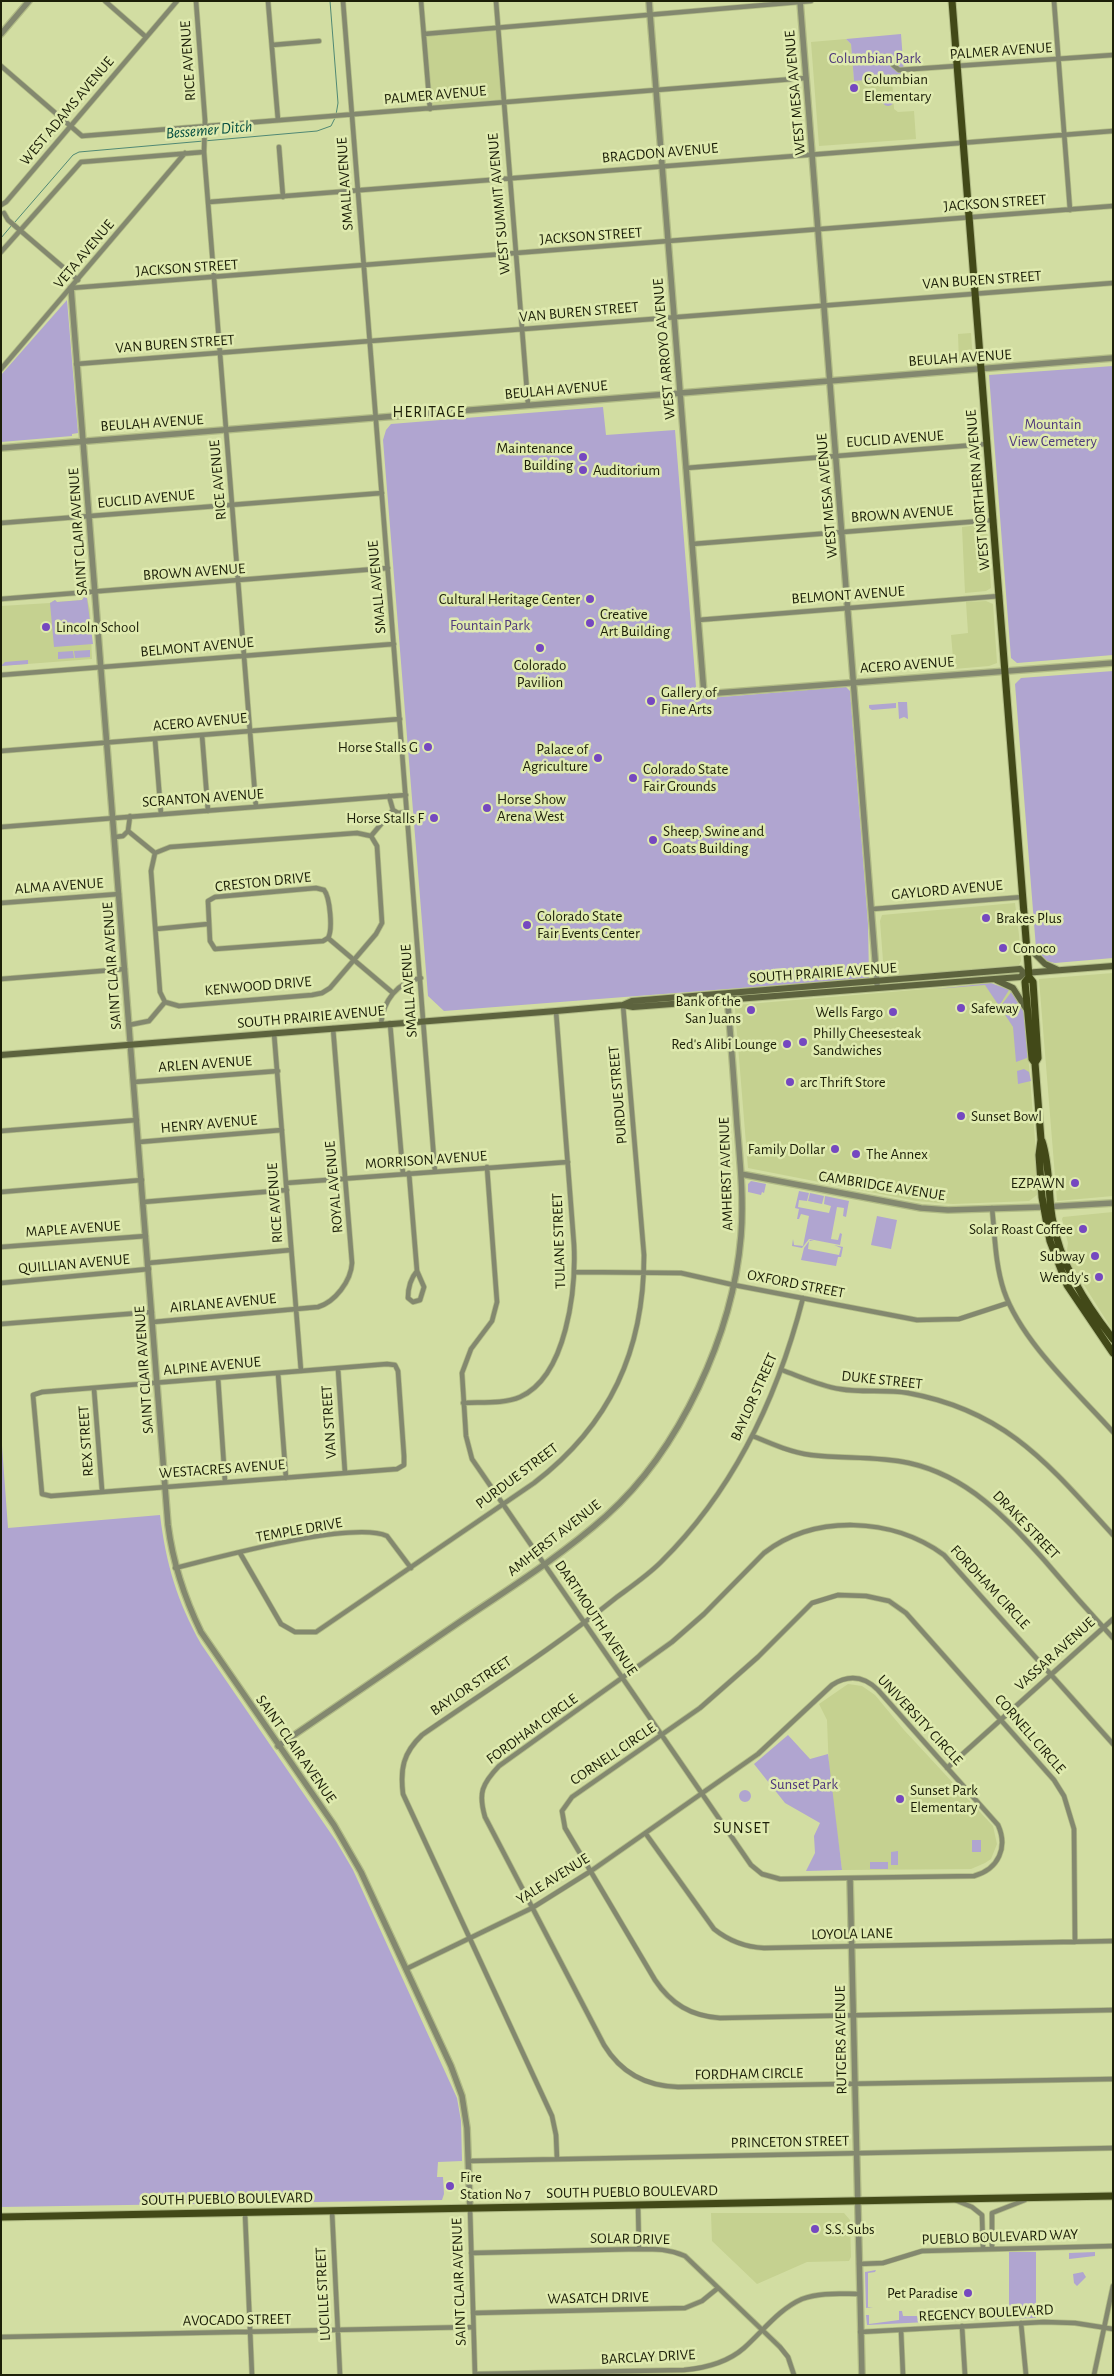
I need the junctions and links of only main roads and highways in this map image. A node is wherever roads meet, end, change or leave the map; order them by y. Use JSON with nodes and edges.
{"nodes":[{"id":1,"x":952,"y":1,"type":"edge"},
{"id":2,"x":1027,"y":946,"type":"junction"},
{"id":3,"x":1113,"y":966,"type":"edge"},
{"id":4,"x":1059,"y":970,"type":"junction"},
{"id":5,"x":1027,"y":974,"type":"junction"},
{"id":6,"x":992,"y":980,"type":"junction"},
{"id":7,"x":727,"y":997,"type":"junction"},
{"id":8,"x":1028,"y":1012,"type":"junction"},
{"id":9,"x":1,"y":1054,"type":"edge"},
{"id":10,"x":1035,"y":1063,"type":"junction"},
{"id":11,"x":1047,"y":1207,"type":"junction"},
{"id":12,"x":1113,"y":1339,"type":"edge"},
{"id":13,"x":1113,"y":1353,"type":"edge"},
{"id":14,"x":1113,"y":2196,"type":"edge"},
{"id":15,"x":1,"y":2216,"type":"edge"}],
"edges":[{"from":1,"to":2,"type":"main road","name":"WEST NORTHERN AVENUE"},
{"from":2,"to":4,"type":"main road"},
{"from":2,"to":5,"type":"main road","name":"WEST NORTHERN AVENUE"},
{"from":3,"to":4,"type":"main road","name":"SOUTH PRAIRIE AVENUE"},
{"from":4,"to":5,"type":"main road","name":"SOUTH PRAIRIE AVENUE"},
{"from":5,"to":6,"type":"main road","name":"SOUTH PRAIRIE AVENUE"},
{"from":5,"to":7,"type":"main road","name":"SOUTH PRAIRIE AVENUE"},
{"from":5,"to":8,"type":"main road","name":"WEST NORTHERN AVENUE"},
{"from":5,"to":10,"type":"main road","name":"WEST NORTHERN AVENUE"},
{"from":6,"to":7,"type":"main road","name":"SOUTH PRAIRIE AVENUE"},
{"from":6,"to":8,"type":"main road"},
{"from":7,"to":9,"type":"main road","name":"SOUTH PRAIRIE AVENUE"},
{"from":8,"to":10,"type":"main road","name":"WEST NORTHERN AVENUE"},
{"from":10,"to":11,"type":"main road","name":"WEST NORTHERN AVENUE"},
{"from":11,"to":12,"type":"main road","name":"WEST NORTHERN AVENUE"},
{"from":11,"to":13,"type":"main road","name":"WEST NORTHERN AVENUE"},
{"from":14,"to":15,"type":"main road","name":"SOUTH PUEBLO BOULEVARD"}]}
